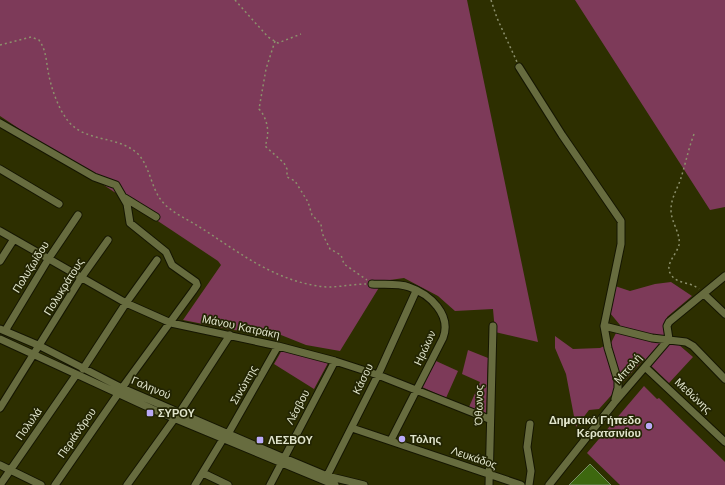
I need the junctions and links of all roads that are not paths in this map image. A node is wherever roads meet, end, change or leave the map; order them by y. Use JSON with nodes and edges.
{"nodes":[{"id":1,"x":519,"y":67,"type":"road end"},
{"id":2,"x":1,"y":123,"type":"edge"},
{"id":3,"x":0,"y":170,"type":"edge"},
{"id":4,"x":125,"y":198,"type":"junction"},
{"id":5,"x":59,"y":204,"type":"dead end"},
{"id":6,"x":78,"y":215,"type":"dead end"},
{"id":7,"x":156,"y":217,"type":"dead end"},
{"id":8,"x":0,"y":231,"type":"edge"},
{"id":9,"x":14,"y":239,"type":"junction"},
{"id":10,"x":108,"y":240,"type":"dead end"},
{"id":11,"x":49,"y":258,"type":"junction"},
{"id":12,"x":157,"y":260,"type":"dead end"},
{"id":13,"x":0,"y":261,"type":"edge"},
{"id":14,"x":725,"y":276,"type":"edge"},
{"id":15,"x":81,"y":278,"type":"junction"},
{"id":16,"x":371,"y":284,"type":"road end"},
{"id":17,"x":416,"y":291,"type":"junction"},
{"id":18,"x":704,"y":294,"type":"junction"},
{"id":19,"x":126,"y":302,"type":"junction"},
{"id":20,"x":725,"y":314,"type":"edge"},
{"id":21,"x":171,"y":323,"type":"junction"},
{"id":22,"x":493,"y":326,"type":"dead end"},
{"id":23,"x":604,"y":326,"type":"junction"},
{"id":24,"x":2,"y":330,"type":"edge"},
{"id":25,"x":230,"y":335,"type":"junction"},
{"id":26,"x":0,"y":339,"type":"edge"},
{"id":27,"x":669,"y":339,"type":"junction"},
{"id":28,"x":40,"y":346,"type":"junction"},
{"id":29,"x":278,"y":346,"type":"junction"},
{"id":30,"x":34,"y":355,"type":"junction"},
{"id":31,"x":335,"y":361,"type":"junction"},
{"id":32,"x":645,"y":367,"type":"junction"},
{"id":33,"x":83,"y":369,"type":"junction"},
{"id":34,"x":76,"y":375,"type":"junction"},
{"id":35,"x":378,"y":375,"type":"junction"},
{"id":36,"x":725,"y":379,"type":"edge"},
{"id":37,"x":120,"y":391,"type":"junction"},
{"id":38,"x":417,"y":391,"type":"junction"},
{"id":39,"x":614,"y":403,"type":"junction"},
{"id":40,"x":0,"y":408,"type":"edge"},
{"id":41,"x":177,"y":415,"type":"junction"},
{"id":42,"x":490,"y":419,"type":"junction"},
{"id":43,"x":530,"y":424,"type":"dead end"},
{"id":44,"x":352,"y":428,"type":"junction"},
{"id":45,"x":226,"y":437,"type":"junction"},
{"id":46,"x":391,"y":440,"type":"junction"},
{"id":47,"x":725,"y":442,"type":"edge"},
{"id":48,"x":282,"y":460,"type":"junction"},
{"id":49,"x":0,"y":465,"type":"edge"},
{"id":50,"x":10,"y":471,"type":"junction"},
{"id":51,"x":203,"y":473,"type":"junction"},
{"id":52,"x":490,"y":475,"type":"junction"},
{"id":53,"x":325,"y":481,"type":"edge"},
{"id":54,"x":0,"y":485,"type":"edge"},
{"id":55,"x":41,"y":485,"type":"edge"},
{"id":56,"x":55,"y":485,"type":"edge"},
{"id":57,"x":127,"y":485,"type":"edge"},
{"id":58,"x":195,"y":485,"type":"edge"},
{"id":59,"x":228,"y":485,"type":"edge"},
{"id":60,"x":270,"y":485,"type":"edge"},
{"id":61,"x":334,"y":485,"type":"edge"},
{"id":62,"x":364,"y":485,"type":"edge"},
{"id":63,"x":489,"y":485,"type":"edge"},
{"id":64,"x":521,"y":485,"type":"edge"},
{"id":65,"x":529,"y":485,"type":"edge"},
{"id":66,"x":549,"y":485,"type":"edge"}],
"edges":[{"from":1,"to":23,"type":"street"},
{"from":2,"to":4,"type":"street"},
{"from":3,"to":5,"type":"street"},
{"from":4,"to":7,"type":"street"},
{"from":4,"to":21,"type":"street","name":"Περιάνδρου"},
{"from":6,"to":11,"type":"street","name":"Πολυζωίδου"},
{"from":8,"to":9,"type":"street","name":"Μάνου Κατράκη"},
{"from":9,"to":11,"type":"street","name":"Μάνου Κατράκη"},
{"from":9,"to":13,"type":"street"},
{"from":10,"to":15,"type":"street","name":"Πολυκράτους"},
{"from":11,"to":15,"type":"street","name":"Μάνου Κατράκη"},
{"from":11,"to":24,"type":"street","name":"Πολυζωίδου"},
{"from":12,"to":19,"type":"street"},
{"from":14,"to":18,"type":"street"},
{"from":15,"to":19,"type":"street","name":"Μάνου Κατράκη"},
{"from":15,"to":28,"type":"street","name":"Πολυκράτους"},
{"from":16,"to":17,"type":"street","name":"Ηρώων"},
{"from":17,"to":35,"type":"street","name":"Κάσου"},
{"from":17,"to":38,"type":"street","name":"Ηρώων"},
{"from":18,"to":20,"type":"street"},
{"from":18,"to":27,"type":"street"},
{"from":19,"to":21,"type":"street","name":"Μάνου Κατράκη"},
{"from":19,"to":33,"type":"street"},
{"from":21,"to":25,"type":"street","name":"Μάνου Κατράκη"},
{"from":21,"to":37,"type":"street","name":"Περιάνδρου"},
{"from":22,"to":42,"type":"street","name":"Όθωνος"},
{"from":23,"to":27,"type":"street"},
{"from":23,"to":39,"type":"street"},
{"from":24,"to":28,"type":"street","name":"Γαληνού"},
{"from":25,"to":29,"type":"street","name":"Μάνου Κατράκη"},
{"from":25,"to":41,"type":"street"},
{"from":26,"to":30,"type":"street","name":"Γαληνού"},
{"from":27,"to":32,"type":"street","name":"Μπαλή"},
{"from":27,"to":36,"type":"street"},
{"from":28,"to":30,"type":"street","name":"Πολυκράτους"},
{"from":28,"to":33,"type":"street","name":"Γαληνού"},
{"from":29,"to":31,"type":"street","name":"Μάνου Κατράκη"},
{"from":29,"to":45,"type":"street","name":"Σινώπης"},
{"from":30,"to":34,"type":"street","name":"Γαληνού"},
{"from":30,"to":40,"type":"street"},
{"from":31,"to":35,"type":"street","name":"Μάνου Κατράκη"},
{"from":31,"to":48,"type":"street","name":"Λέσβου"},
{"from":32,"to":39,"type":"street","name":"Μπαλή"},
{"from":32,"to":47,"type":"street","name":"Μεθώνης"},
{"from":33,"to":37,"type":"street","name":"Γαληνού"},
{"from":34,"to":37,"type":"street","name":"Γαληνού"},
{"from":34,"to":50,"type":"street","name":"Πολυλά"},
{"from":35,"to":38,"type":"street","name":"Μάνου Κατράκη"},
{"from":35,"to":44,"type":"street","name":"Κάσου"},
{"from":37,"to":41,"type":"street","name":"Γαληνού"},
{"from":37,"to":56,"type":"street","name":"Περιάνδρου"},
{"from":38,"to":42,"type":"street","name":"Μάνου Κατράκη"},
{"from":38,"to":46,"type":"street","name":"Ηρώων"},
{"from":39,"to":66,"type":"street","name":"Μπαλή"},
{"from":41,"to":45,"type":"street","name":"Γαληνού"},
{"from":41,"to":57,"type":"street"},
{"from":42,"to":52,"type":"street","name":"Όθωνος"},
{"from":43,"to":65,"type":"street"},
{"from":44,"to":46,"type":"street","name":"Λευκάδος"},
{"from":44,"to":53,"type":"street","name":"Κάσου"},
{"from":45,"to":48,"type":"street","name":"Γαληνού"},
{"from":45,"to":51,"type":"street","name":"Σινώπης"},
{"from":46,"to":52,"type":"street","name":"Λευκάδος"},
{"from":48,"to":53,"type":"street","name":"Γαληνού"},
{"from":48,"to":60,"type":"street","name":"Λέσβου"},
{"from":49,"to":50,"type":"street"},
{"from":50,"to":54,"type":"street","name":"Πολυλά"},
{"from":50,"to":55,"type":"street"},
{"from":51,"to":58,"type":"street","name":"Σινώπης"},
{"from":51,"to":59,"type":"street"},
{"from":52,"to":63,"type":"street","name":"Όθωνος"},
{"from":52,"to":64,"type":"street","name":"Λευκάδος"},
{"from":53,"to":61,"type":"street","name":"Γαληνού"},
{"from":53,"to":62,"type":"street","name":"Γαληνού"}]}
